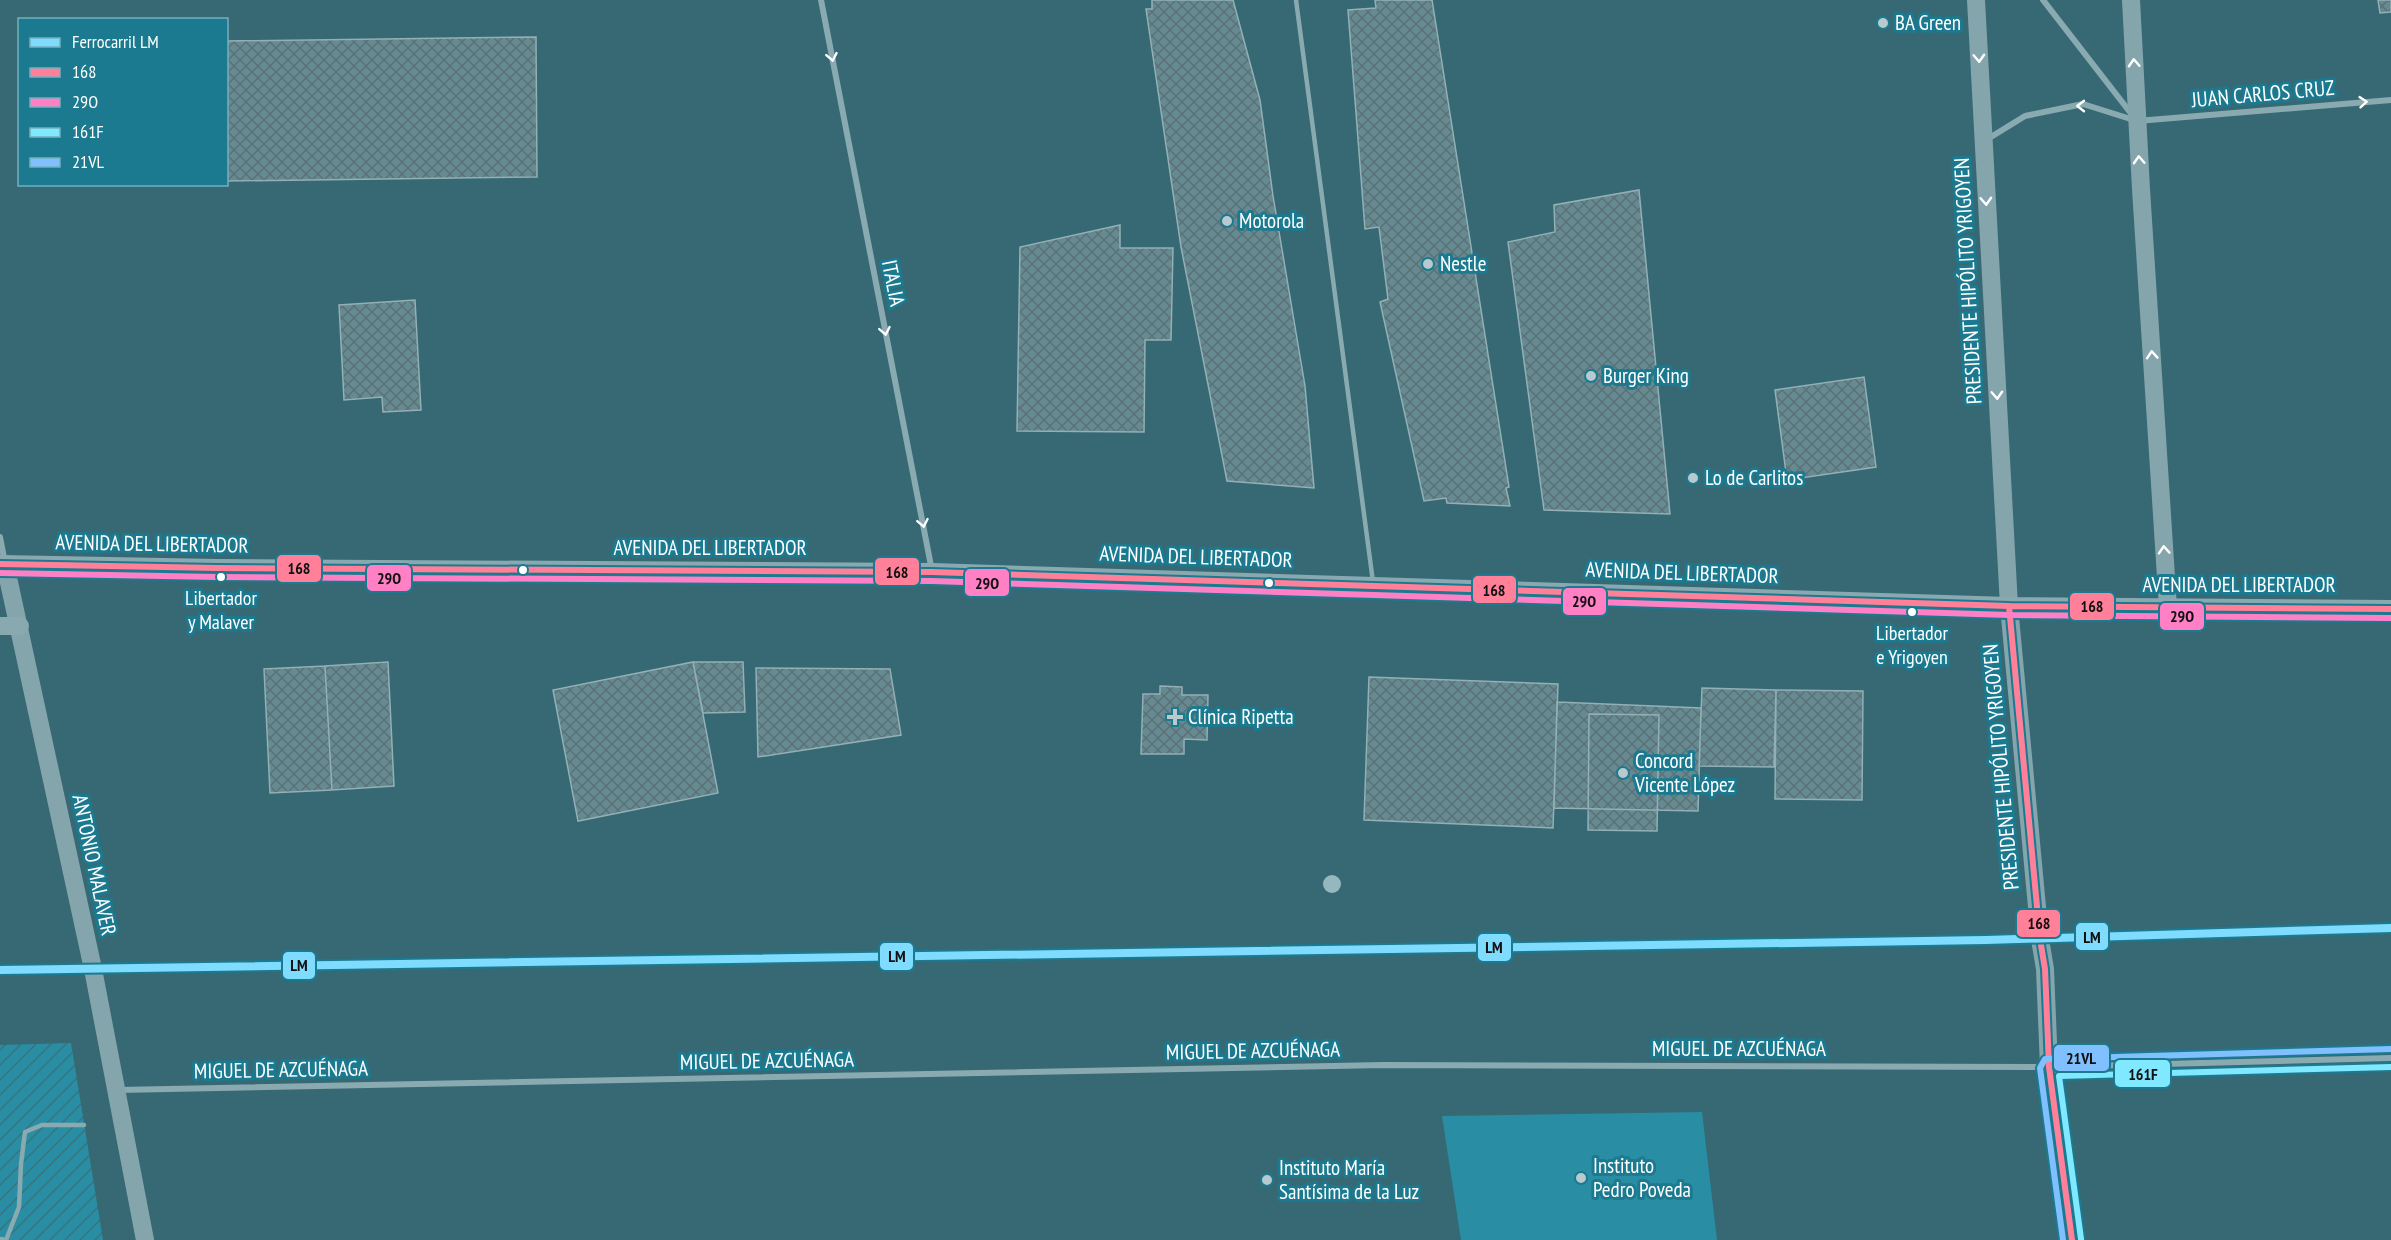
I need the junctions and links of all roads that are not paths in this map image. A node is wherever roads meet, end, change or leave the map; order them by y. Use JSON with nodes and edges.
{"nodes":[{"id":1,"x":821,"y":0,"type":"edge"},
{"id":2,"x":1296,"y":0,"type":"edge"},
{"id":3,"x":1976,"y":0,"type":"edge"},
{"id":4,"x":2043,"y":0,"type":"edge"},
{"id":5,"x":2131,"y":0,"type":"edge"},
{"id":6,"x":2391,"y":100,"type":"edge"},
{"id":7,"x":2137,"y":121,"type":"junction"},
{"id":8,"x":1983,"y":142,"type":"junction"},
{"id":9,"x":0,"y":537,"type":"edge"},
{"id":10,"x":2,"y":564,"type":"edge"},
{"id":11,"x":932,"y":572,"type":"junction"},
{"id":12,"x":1373,"y":585,"type":"junction"},
{"id":13,"x":2009,"y":606,"type":"junction"},
{"id":14,"x":2168,"y":608,"type":"junction"},
{"id":15,"x":2391,"y":609,"type":"edge"},
{"id":16,"x":0,"y":626,"type":"edge"},
{"id":17,"x":20,"y":626,"type":"junction"},
{"id":18,"x":2391,"y":1059,"type":"edge"},
{"id":19,"x":2049,"y":1067,"type":"junction"},
{"id":20,"x":115,"y":1090,"type":"junction"},
{"id":21,"x":84,"y":1125,"type":"dead end"},
{"id":22,"x":0,"y":1239,"type":"edge"},
{"id":23,"x":6,"y":1240,"type":"edge"},
{"id":24,"x":145,"y":1240,"type":"edge"},
{"id":25,"x":2072,"y":1240,"type":"edge"}],
"edges":[{"from":1,"to":11,"type":"street","name":"ITALIA","one_way":true},
{"from":2,"to":12,"type":"lane"},
{"from":3,"to":8,"type":"street","name":"PRESIDENTE HIPÓLITO YRIGOYEN","one_way":true},
{"from":4,"to":7,"type":"street"},
{"from":7,"to":5,"type":"street","one_way":true},
{"from":7,"to":6,"type":"street","name":"JUAN CARLOS CRUZ","one_way":true},
{"from":7,"to":8,"type":"street","name":"JUAN CARLOS CRUZ","one_way":true},
{"from":14,"to":7,"type":"street","one_way":true},
{"from":8,"to":13,"type":"street","name":"PRESIDENTE HIPÓLITO YRIGOYEN","one_way":true},
{"from":9,"to":10,"type":"street","name":"ANTONIO MALAVER"},
{"from":10,"to":11,"type":"main road","name":"AVENIDA DEL LIBERTADOR"},
{"from":10,"to":17,"type":"street","name":"ANTONIO MALAVER"},
{"from":11,"to":12,"type":"main road","name":"AVENIDA DEL LIBERTADOR"},
{"from":12,"to":13,"type":"main road","name":"AVENIDA DEL LIBERTADOR"},
{"from":13,"to":14,"type":"main road","name":"AVENIDA DEL LIBERTADOR"},
{"from":13,"to":19,"type":"street","name":"PRESIDENTE HIPÓLITO YRIGOYEN"},
{"from":14,"to":15,"type":"main road","name":"AVENIDA DEL LIBERTADOR"},
{"from":16,"to":17,"type":"main road"},
{"from":17,"to":20,"type":"street","name":"ANTONIO MALAVER"},
{"from":18,"to":19,"type":"street","name":"MIGUEL DE AZCUÉNAGA"},
{"from":19,"to":20,"type":"street","name":"MIGUEL DE AZCUÉNAGA"},
{"from":19,"to":25,"type":"street","name":"PRESIDENTE HIPÓLITO YRIGOYEN"},
{"from":20,"to":24,"type":"street","name":"ANTONIO MALAVER"},
{"from":21,"to":23,"type":"lane"},
{"from":22,"to":23,"type":"lane"}]}
